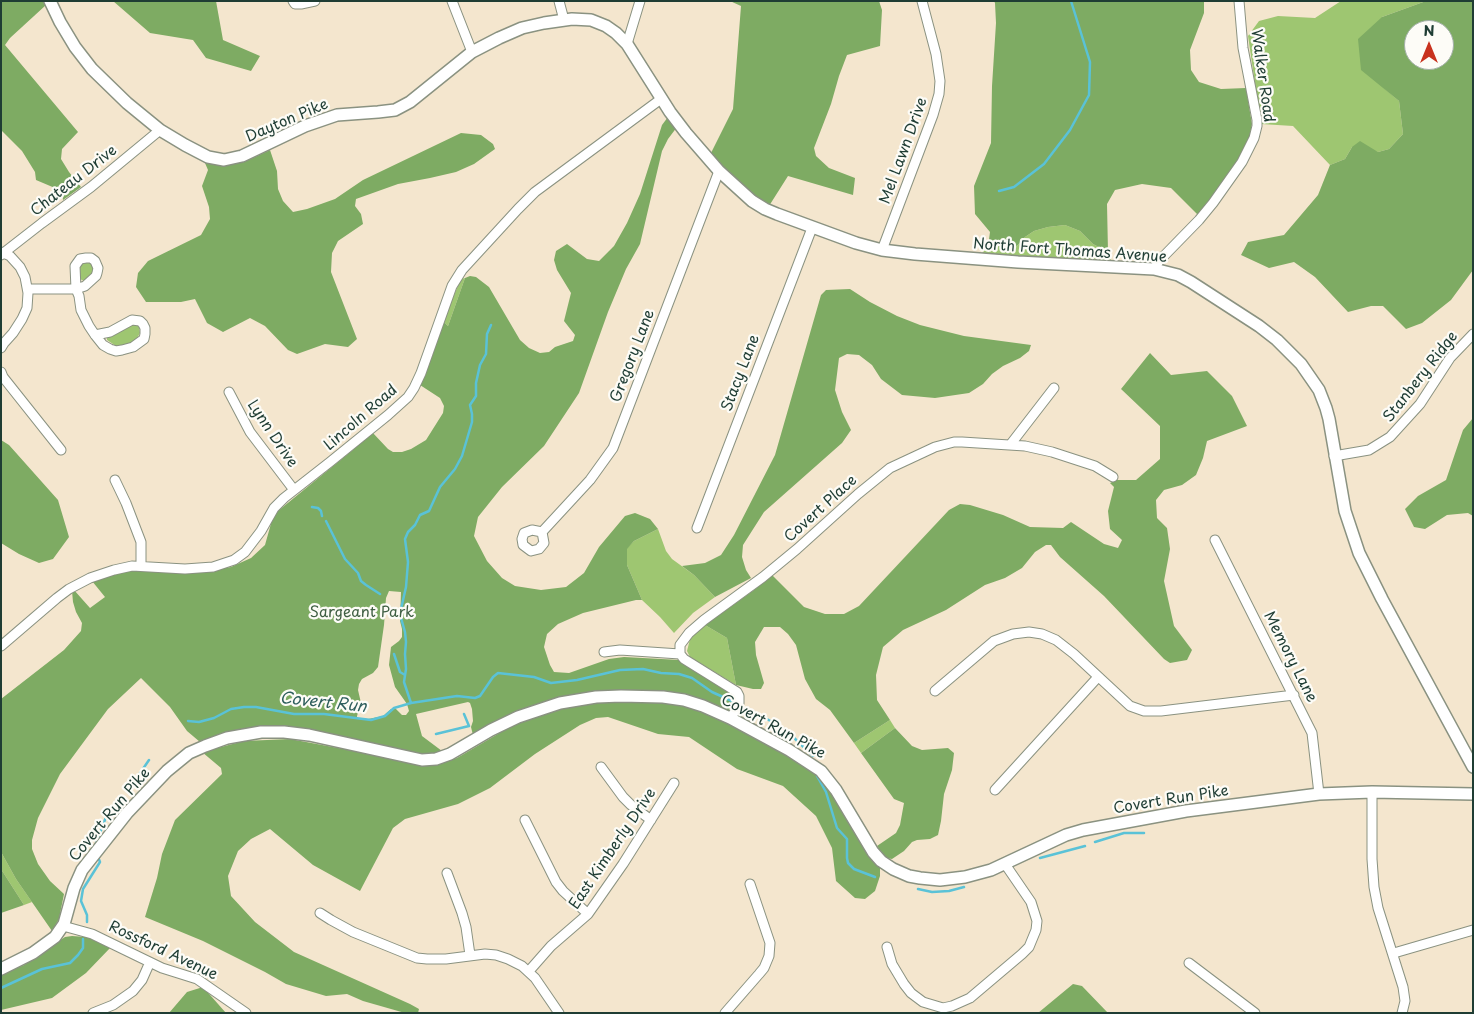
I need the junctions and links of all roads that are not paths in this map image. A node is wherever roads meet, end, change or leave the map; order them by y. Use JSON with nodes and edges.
{"nodes":[{"id":1,"x":50,"y":1,"type":"edge"},
{"id":2,"x":293,"y":1,"type":"edge"},
{"id":3,"x":315,"y":1,"type":"edge"},
{"id":4,"x":452,"y":1,"type":"edge"},
{"id":5,"x":559,"y":1,"type":"edge"},
{"id":6,"x":640,"y":1,"type":"edge"},
{"id":7,"x":922,"y":1,"type":"edge"},
{"id":8,"x":1239,"y":1,"type":"edge"},
{"id":9,"x":564,"y":20,"type":"junction"},
{"id":10,"x":627,"y":44,"type":"junction"},
{"id":11,"x":472,"y":52,"type":"junction"},
{"id":12,"x":661,"y":98,"type":"junction"},
{"id":13,"x":160,"y":130,"type":"junction"},
{"id":14,"x":719,"y":171,"type":"junction"},
{"id":15,"x":812,"y":228,"type":"junction"},
{"id":16,"x":882,"y":250,"type":"junction"},
{"id":17,"x":2,"y":253,"type":"edge"},
{"id":18,"x":1154,"y":269,"type":"junction"},
{"id":19,"x":28,"y":289,"type":"junction"},
{"id":20,"x":1473,"y":334,"type":"edge"},
{"id":21,"x":95,"y":335,"type":"junction"},
{"id":22,"x":1,"y":348,"type":"edge"},
{"id":23,"x":1,"y":372,"type":"edge"},
{"id":24,"x":1054,"y":388,"type":"dead end"},
{"id":25,"x":229,"y":392,"type":"dead end"},
{"id":26,"x":1010,"y":445,"type":"junction"},
{"id":27,"x":61,"y":450,"type":"dead end"},
{"id":28,"x":1334,"y":456,"type":"junction"},
{"id":29,"x":1113,"y":477,"type":"dead end"},
{"id":30,"x":115,"y":480,"type":"dead end"},
{"id":31,"x":294,"y":490,"type":"junction"},
{"id":32,"x":697,"y":528,"type":"dead end"},
{"id":33,"x":542,"y":532,"type":"dead end"},
{"id":34,"x":1215,"y":540,"type":"dead end"},
{"id":35,"x":141,"y":566,"type":"junction"},
{"id":36,"x":1,"y":646,"type":"edge"},
{"id":37,"x":604,"y":652,"type":"dead end"},
{"id":38,"x":680,"y":654,"type":"junction"},
{"id":39,"x":1098,"y":676,"type":"junction"},
{"id":40,"x":935,"y":691,"type":"dead end"},
{"id":41,"x":1294,"y":695,"type":"junction"},
{"id":42,"x":730,"y":718,"type":"junction"},
{"id":43,"x":601,"y":766,"type":"dead end"},
{"id":44,"x":1473,"y":767,"type":"edge"},
{"id":45,"x":674,"y":783,"type":"dead end"},
{"id":46,"x":995,"y":790,"type":"dead end"},
{"id":47,"x":1372,"y":792,"type":"junction"},
{"id":48,"x":1319,"y":794,"type":"junction"},
{"id":49,"x":1473,"y":794,"type":"edge"},
{"id":50,"x":525,"y":820,"type":"dead end"},
{"id":51,"x":651,"y":820,"type":"junction"},
{"id":52,"x":1006,"y":864,"type":"junction"},
{"id":53,"x":447,"y":873,"type":"dead end"},
{"id":54,"x":750,"y":884,"type":"dead end"},
{"id":55,"x":320,"y":913,"type":"dead end"},
{"id":56,"x":588,"y":914,"type":"junction"},
{"id":57,"x":63,"y":926,"type":"junction"},
{"id":58,"x":1473,"y":930,"type":"edge"},
{"id":59,"x":887,"y":947,"type":"dead end"},
{"id":60,"x":1394,"y":953,"type":"junction"},
{"id":61,"x":470,"y":956,"type":"junction"},
{"id":62,"x":150,"y":962,"type":"junction"},
{"id":63,"x":1189,"y":963,"type":"dead end"},
{"id":64,"x":1,"y":969,"type":"edge"},
{"id":65,"x":529,"y":971,"type":"junction"},
{"id":66,"x":93,"y":1013,"type":"edge"},
{"id":67,"x":246,"y":1013,"type":"edge"},
{"id":68,"x":558,"y":1013,"type":"edge"},
{"id":69,"x":726,"y":1013,"type":"edge"},
{"id":70,"x":1255,"y":1013,"type":"edge"},
{"id":71,"x":1402,"y":1013,"type":"edge"}],
"edges":[{"from":1,"to":13,"type":"street","name":"Dayton Pike"},
{"from":2,"to":3,"type":"street"},
{"from":4,"to":11,"type":"street"},
{"from":5,"to":9,"type":"street"},
{"from":6,"to":10,"type":"street"},
{"from":7,"to":16,"type":"street","name":"Mel Lawn Drive"},
{"from":8,"to":18,"type":"street","name":"Walker Road"},
{"from":9,"to":10,"type":"street","name":"Dayton Pike"},
{"from":9,"to":11,"type":"street","name":"Dayton Pike"},
{"from":10,"to":12,"type":"street","name":"Dayton Pike"},
{"from":11,"to":13,"type":"street","name":"Dayton Pike"},
{"from":12,"to":14,"type":"street","name":"North Fort Thomas Avenue"},
{"from":12,"to":31,"type":"street","name":"Lincoln Road"},
{"from":13,"to":17,"type":"street","name":"Chateau Drive"},
{"from":14,"to":15,"type":"street","name":"North Fort Thomas Avenue"},
{"from":14,"to":33,"type":"street","name":"Gregory Lane"},
{"from":15,"to":16,"type":"street","name":"North Fort Thomas Avenue"},
{"from":15,"to":32,"type":"street","name":"Stacy Lane"},
{"from":16,"to":18,"type":"street","name":"North Fort Thomas Avenue"},
{"from":17,"to":19,"type":"street"},
{"from":18,"to":28,"type":"street","name":"North Fort Thomas Avenue"},
{"from":19,"to":21,"type":"street"},
{"from":19,"to":22,"type":"street"},
{"from":20,"to":28,"type":"street","name":"Stanbery Ridge"},
{"from":21,"to":21,"type":"street"},
{"from":23,"to":27,"type":"street"},
{"from":24,"to":26,"type":"street"},
{"from":25,"to":31,"type":"street","name":"Lynn Drive"},
{"from":26,"to":29,"type":"street","name":"Covert Place"},
{"from":26,"to":38,"type":"street","name":"Covert Place"},
{"from":28,"to":44,"type":"street","name":"North Fort Thomas Avenue"},
{"from":30,"to":35,"type":"street"},
{"from":31,"to":35,"type":"street","name":"Lincoln Road"},
{"from":34,"to":41,"type":"street","name":"Memory Lane"},
{"from":35,"to":36,"type":"street","name":"Lincoln Road"},
{"from":37,"to":38,"type":"street"},
{"from":38,"to":42,"type":"street"},
{"from":39,"to":40,"type":"street"},
{"from":39,"to":41,"type":"street"},
{"from":39,"to":46,"type":"street"},
{"from":41,"to":48,"type":"street","name":"Memory Lane"},
{"from":42,"to":52,"type":"street","name":"Covert Run Pike"},
{"from":42,"to":57,"type":"street","name":"Covert Run Pike"},
{"from":43,"to":51,"type":"street"},
{"from":45,"to":51,"type":"street","name":"East Kimberly Drive"},
{"from":47,"to":48,"type":"street","name":"Covert Run Pike"},
{"from":47,"to":49,"type":"street","name":"Covert Run Pike"},
{"from":47,"to":60,"type":"street"},
{"from":48,"to":52,"type":"street","name":"Covert Run Pike"},
{"from":50,"to":56,"type":"street"},
{"from":51,"to":56,"type":"street","name":"East Kimberly Drive"},
{"from":52,"to":59,"type":"street"},
{"from":53,"to":61,"type":"street"},
{"from":54,"to":69,"type":"street"},
{"from":55,"to":61,"type":"street"},
{"from":56,"to":65,"type":"street","name":"East Kimberly Drive"},
{"from":57,"to":62,"type":"street","name":"Rossford Avenue"},
{"from":57,"to":64,"type":"street","name":"Covert Run Pike"},
{"from":58,"to":60,"type":"street"},
{"from":60,"to":71,"type":"street"},
{"from":61,"to":65,"type":"street"},
{"from":62,"to":66,"type":"street"},
{"from":62,"to":67,"type":"street","name":"Rossford Avenue"},
{"from":63,"to":70,"type":"street"},
{"from":65,"to":68,"type":"street"}]}
